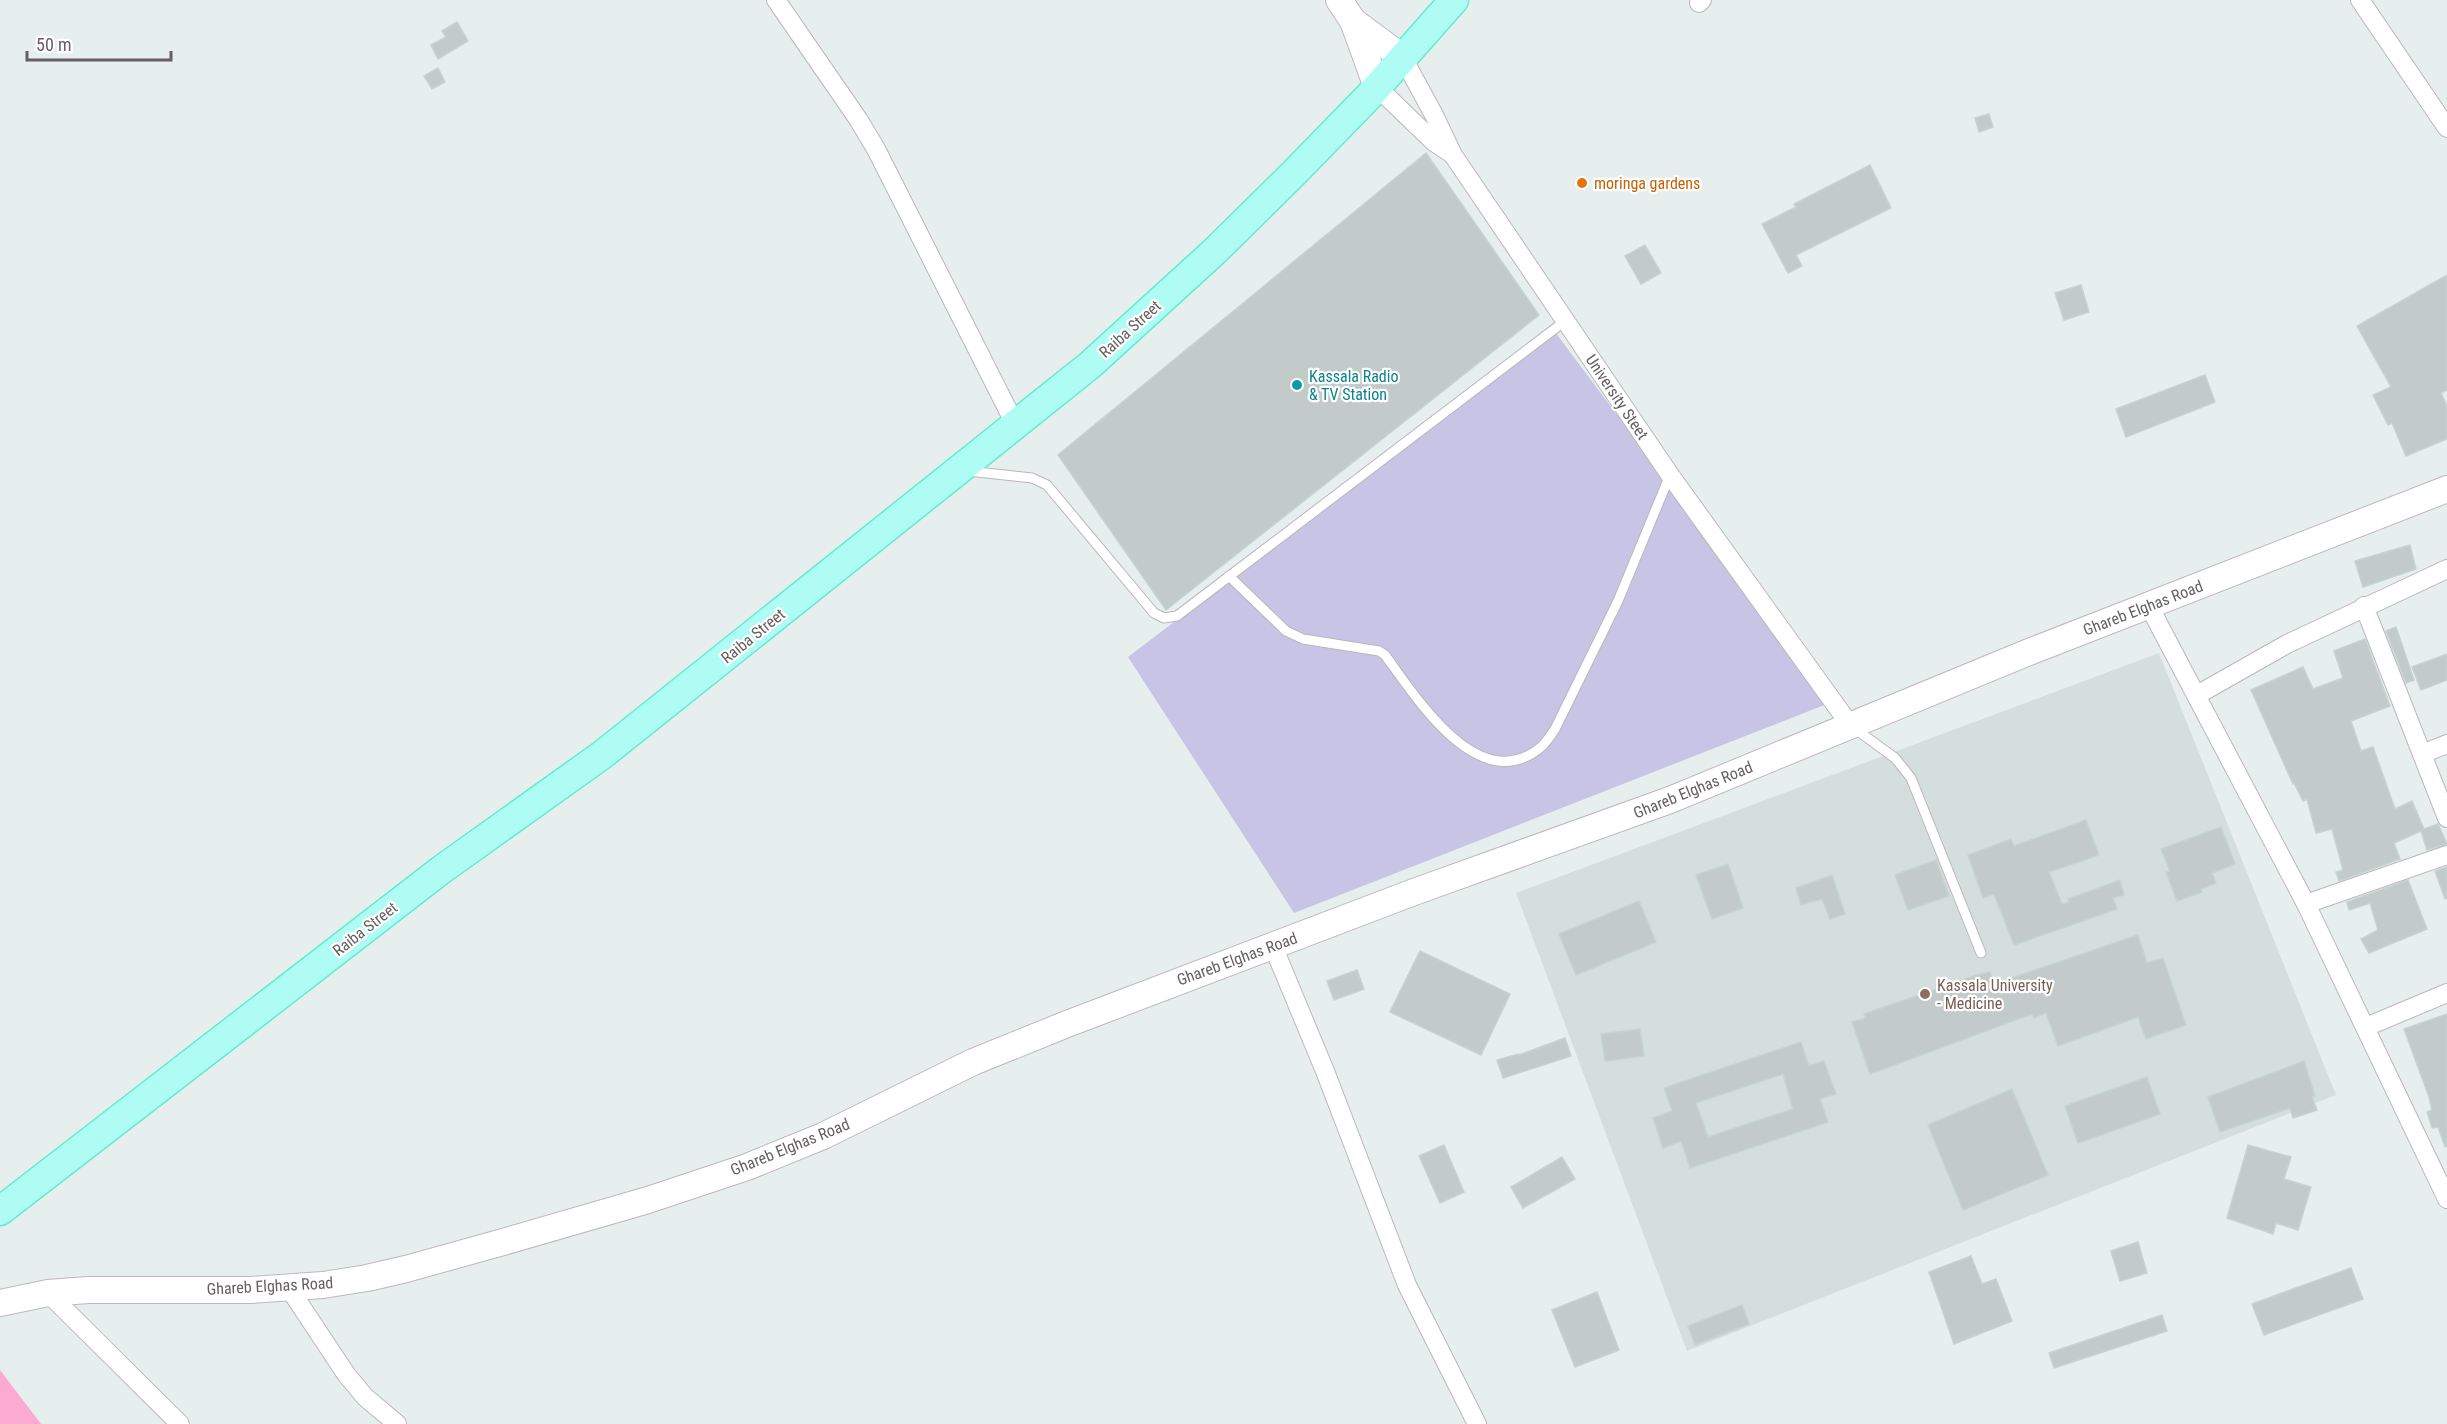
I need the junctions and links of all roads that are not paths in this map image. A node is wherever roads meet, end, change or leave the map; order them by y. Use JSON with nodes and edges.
{"nodes":[{"id":1,"x":776,"y":0,"type":"edge"},
{"id":2,"x":1454,"y":0,"type":"edge"},
{"id":3,"x":2360,"y":0,"type":"edge"},
{"id":4,"x":1346,"y":10,"type":"edge"},
{"id":5,"x":1403,"y":58,"type":"junction"},
{"id":6,"x":1377,"y":87,"type":"junction"},
{"id":7,"x":2447,"y":128,"type":"edge"},
{"id":8,"x":1453,"y":155,"type":"junction"},
{"id":9,"x":1565,"y":321,"type":"junction"},
{"id":10,"x":1016,"y":426,"type":"junction"},
{"id":11,"x":959,"y":471,"type":"junction"},
{"id":12,"x":1670,"y":475,"type":"junction"},
{"id":13,"x":2447,"y":489,"type":"edge"},
{"id":14,"x":2447,"y":569,"type":"edge"},
{"id":15,"x":1229,"y":576,"type":"junction"},
{"id":16,"x":2150,"y":606,"type":"junction"},
{"id":17,"x":2364,"y":606,"type":"junction"},
{"id":18,"x":2197,"y":695,"type":"junction"},
{"id":19,"x":1850,"y":725,"type":"junction"},
{"id":20,"x":2447,"y":744,"type":"edge"},
{"id":21,"x":2422,"y":754,"type":"junction"},
{"id":22,"x":2447,"y":818,"type":"edge"},
{"id":23,"x":2447,"y":855,"type":"edge"},
{"id":24,"x":2306,"y":904,"type":"junction"},
{"id":25,"x":1273,"y":946,"type":"junction"},
{"id":26,"x":1981,"y":952,"type":"dead end"},
{"id":27,"x":2447,"y":993,"type":"edge"},
{"id":28,"x":2366,"y":1027,"type":"junction"},
{"id":29,"x":2440,"y":1166,"type":"edge"},
{"id":30,"x":2447,"y":1199,"type":"edge"},
{"id":31,"x":0,"y":1212,"type":"edge"},
{"id":32,"x":289,"y":1288,"type":"junction"},
{"id":33,"x":48,"y":1293,"type":"junction"},
{"id":34,"x":0,"y":1303,"type":"edge"},
{"id":35,"x":180,"y":1424,"type":"edge"},
{"id":36,"x":397,"y":1424,"type":"edge"},
{"id":37,"x":1476,"y":1424,"type":"edge"}],
"edges":[{"from":1,"to":10,"type":"street"},
{"from":2,"to":5,"type":"main road","name":"Raiba Street"},
{"from":3,"to":7,"type":"street"},
{"from":4,"to":5,"type":"main road"},
{"from":4,"to":6,"type":"main road"},
{"from":5,"to":6,"type":"main road","name":"Raiba Street"},
{"from":5,"to":8,"type":"street","name":"University Steet"},
{"from":6,"to":8,"type":"street"},
{"from":6,"to":10,"type":"main road","name":"Raiba Street"},
{"from":8,"to":9,"type":"street","name":"University Steet"},
{"from":9,"to":12,"type":"street","name":"University Steet"},
{"from":9,"to":15,"type":"lane"},
{"from":10,"to":11,"type":"main road","name":"Raiba Street"},
{"from":11,"to":15,"type":"lane"},
{"from":11,"to":31,"type":"main road","name":"Raiba Street"},
{"from":12,"to":15,"type":"lane"},
{"from":12,"to":19,"type":"street","name":"University Steet"},
{"from":13,"to":16,"type":"main road","name":"Ghareb Elghas Road"},
{"from":14,"to":17,"type":"street"},
{"from":16,"to":18,"type":"street"},
{"from":16,"to":19,"type":"main road","name":"Ghareb Elghas Road"},
{"from":17,"to":18,"type":"street"},
{"from":17,"to":21,"type":"street"},
{"from":18,"to":24,"type":"street"},
{"from":19,"to":25,"type":"main road","name":"Ghareb Elghas Road"},
{"from":19,"to":26,"type":"lane"},
{"from":20,"to":21,"type":"street"},
{"from":21,"to":22,"type":"street"},
{"from":23,"to":24,"type":"street"},
{"from":24,"to":28,"type":"street"},
{"from":25,"to":32,"type":"main road","name":"Ghareb Elghas Road"},
{"from":25,"to":37,"type":"street"},
{"from":27,"to":28,"type":"street"},
{"from":28,"to":29,"type":"street"},
{"from":29,"to":30,"type":"street"},
{"from":32,"to":33,"type":"main road","name":"Ghareb Elghas Road"},
{"from":32,"to":36,"type":"street"},
{"from":33,"to":34,"type":"main road","name":"Ghareb Elghas Road"},
{"from":33,"to":35,"type":"street"}]}
